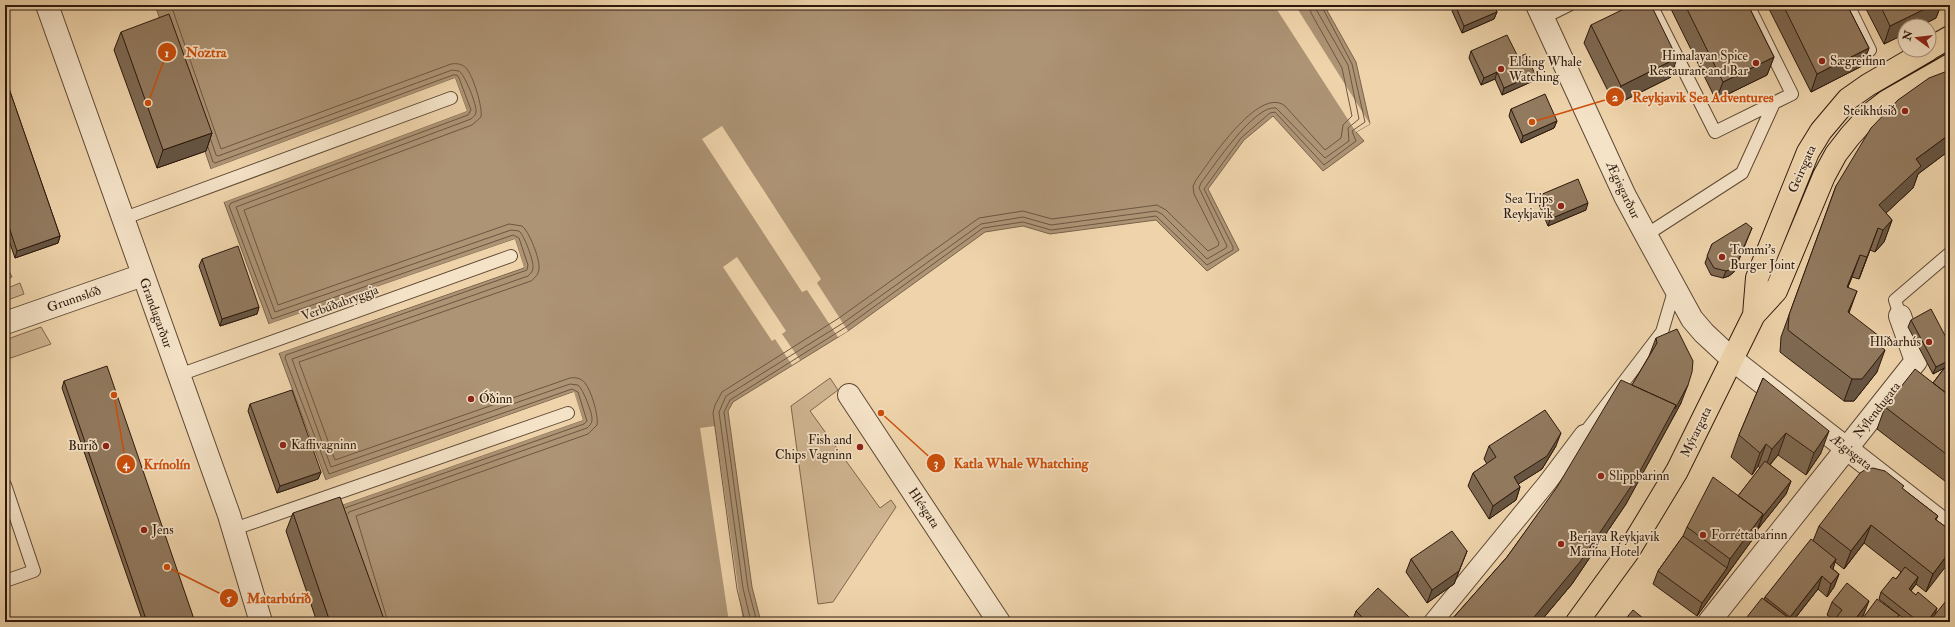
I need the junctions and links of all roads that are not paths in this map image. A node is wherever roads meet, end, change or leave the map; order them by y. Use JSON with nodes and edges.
{"nodes":[{"id":1,"x":46,"y":5,"type":"edge"},
{"id":2,"x":1569,"y":5,"type":"edge"},
{"id":3,"x":1651,"y":5,"type":"edge"},
{"id":4,"x":1748,"y":5,"type":"edge"},
{"id":5,"x":1848,"y":5,"type":"edge"},
{"id":6,"x":1540,"y":11,"type":"edge"},
{"id":7,"x":1950,"y":37,"type":"edge"},
{"id":8,"x":1937,"y":45,"type":"edge"},
{"id":9,"x":1870,"y":50,"type":"dead end"},
{"id":10,"x":1914,"y":58,"type":"edge"},
{"id":11,"x":1950,"y":65,"type":"edge"},
{"id":12,"x":451,"y":98,"type":"dead end"},
{"id":13,"x":1774,"y":103,"type":"junction"},
{"id":14,"x":122,"y":219,"type":"junction"},
{"id":15,"x":1646,"y":235,"type":"junction"},
{"id":16,"x":1950,"y":253,"type":"edge"},
{"id":17,"x":511,"y":256,"type":"dead end"},
{"id":18,"x":143,"y":275,"type":"junction"},
{"id":19,"x":1675,"y":288,"type":"junction"},
{"id":20,"x":1754,"y":315,"type":"junction"},
{"id":21,"x":1900,"y":316,"type":"joint"},
{"id":22,"x":5,"y":323,"type":"edge"},
{"id":23,"x":1733,"y":360,"type":"junction"},
{"id":24,"x":179,"y":375,"type":"junction"},
{"id":25,"x":849,"y":395,"type":"dead end"},
{"id":26,"x":568,"y":413,"type":"dead end"},
{"id":27,"x":1584,"y":434,"type":"joint"},
{"id":28,"x":1847,"y":449,"type":"junction"},
{"id":29,"x":5,"y":485,"type":"edge"},
{"id":30,"x":234,"y":529,"type":"junction"},
{"id":31,"x":1950,"y":529,"type":"edge"},
{"id":32,"x":5,"y":581,"type":"edge"},
{"id":33,"x":261,"y":622,"type":"edge"},
{"id":34,"x":999,"y":622,"type":"edge"},
{"id":35,"x":1433,"y":622,"type":"edge"},
{"id":36,"x":1577,"y":622,"type":"edge"},
{"id":37,"x":1709,"y":622,"type":"edge"}],
"edges":[{"from":1,"to":14,"type":"street","name":"Grandagarður"},
{"from":2,"to":6,"type":"lane"},
{"from":3,"to":13,"type":"lane"},
{"from":4,"to":13,"type":"lane"},
{"from":5,"to":9,"type":"lane"},
{"from":6,"to":15,"type":"street","name":"Ægisgarður"},
{"from":7,"to":8,"type":"main road","name":"Geirsgata"},
{"from":10,"to":20,"type":"main road","name":"Geirsgata"},
{"from":11,"to":20,"type":"main road","name":"Geirsgata"},
{"from":12,"to":14,"type":"lane"},
{"from":13,"to":15,"type":"lane"},
{"from":14,"to":18,"type":"street","name":"Grandagarður"},
{"from":15,"to":19,"type":"street","name":"Ægisgarður"},
{"from":16,"to":21,"type":"lane","name":"Nýlendugata"},
{"from":17,"to":24,"type":"lane","name":"Verbúðabryggja"},
{"from":18,"to":22,"type":"street","name":"Grunnslóð"},
{"from":18,"to":24,"type":"street","name":"Grandagarður"},
{"from":19,"to":23,"type":"street","name":"Ægisgarður"},
{"from":19,"to":27,"type":"lane"},
{"from":20,"to":23,"type":"main road","name":"Geirsgata"},
{"from":21,"to":28,"type":"street","name":"Nýlendugata"},
{"from":23,"to":28,"type":"street","name":"Ægisgata"},
{"from":23,"to":36,"type":"main road","name":"Mýrargata"},
{"from":24,"to":30,"type":"street","name":"Grandagarður"},
{"from":25,"to":34,"type":"street","name":"Hlésgata"},
{"from":26,"to":30,"type":"lane"},
{"from":27,"to":35,"type":"street"},
{"from":28,"to":31,"type":"street","name":"Ægisgata"},
{"from":28,"to":37,"type":"street","name":"Nýlendugata"},
{"from":29,"to":32,"type":"lane"},
{"from":30,"to":33,"type":"street","name":"Grandagarður"}]}
